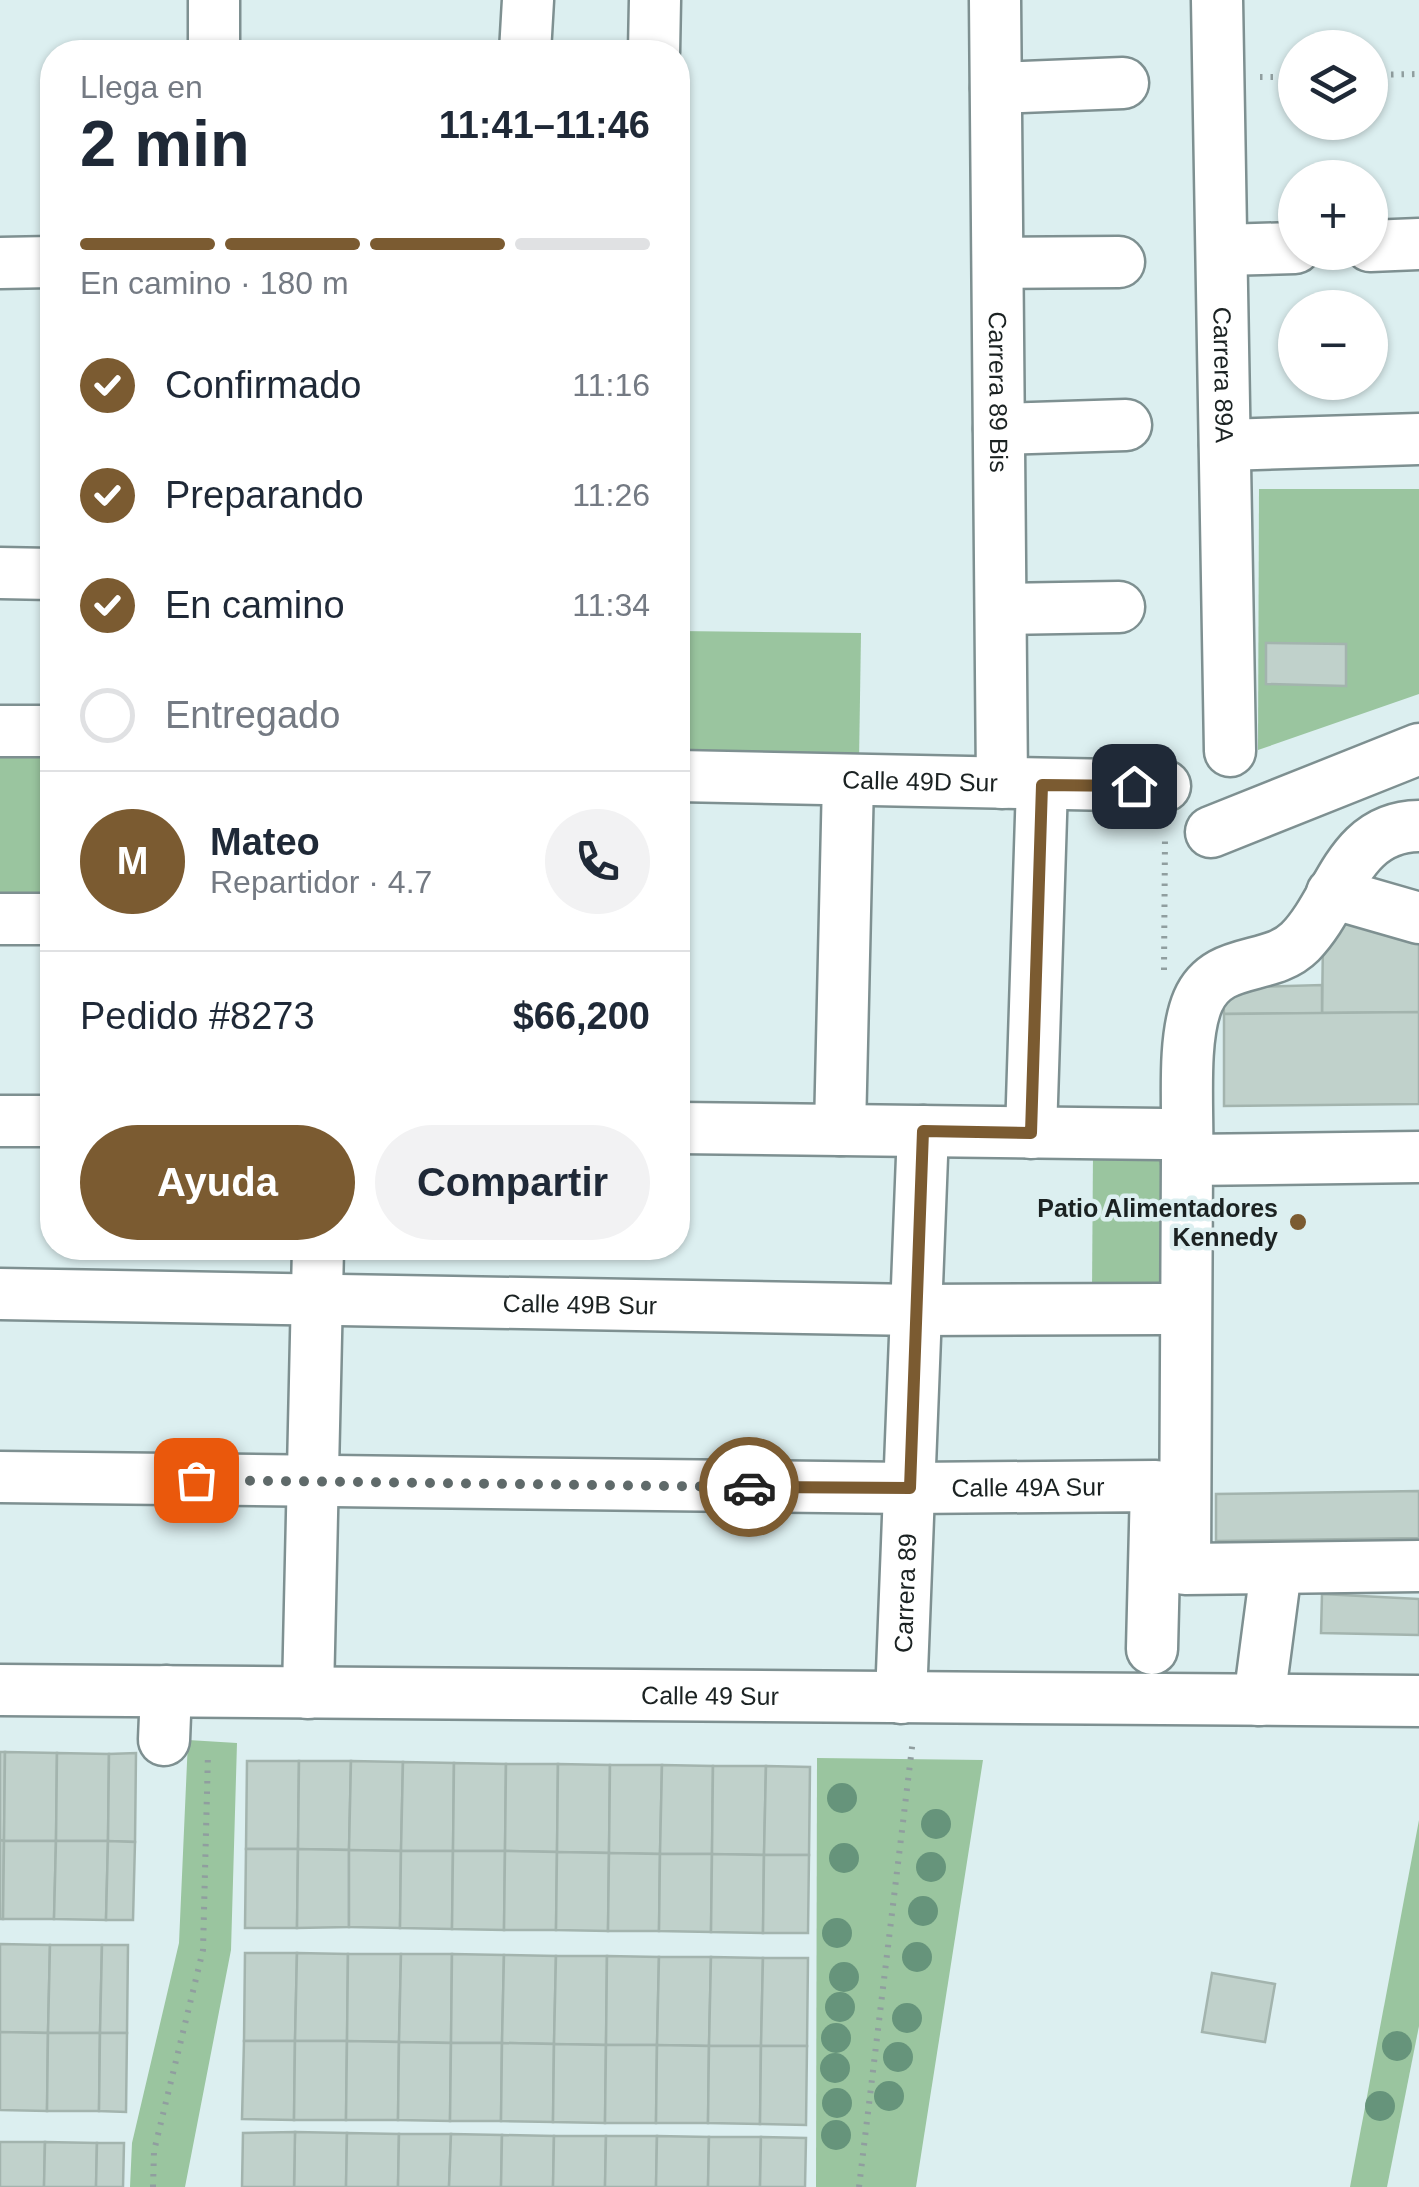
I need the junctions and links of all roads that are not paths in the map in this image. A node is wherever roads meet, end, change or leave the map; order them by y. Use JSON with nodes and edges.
{"nodes":[{"id":1,"x":214,"y":0,"type":"edge"},
{"id":2,"x":528,"y":0,"type":"edge"},
{"id":3,"x":656,"y":0,"type":"edge"},
{"id":4,"x":995,"y":0,"type":"edge"},
{"id":5,"x":1218,"y":0,"type":"edge"},
{"id":6,"x":214,"y":40,"type":"edge"},
{"id":7,"x":526,"y":40,"type":"edge"},
{"id":8,"x":654,"y":40,"type":"edge"},
{"id":9,"x":1123,"y":83,"type":"dead end"},
{"id":10,"x":996,"y":88,"type":"junction"},
{"id":11,"x":1419,"y":244,"type":"edge"},
{"id":12,"x":1388,"y":245,"type":"edge"},
{"id":13,"x":1278,"y":248,"type":"edge"},
{"id":14,"x":1222,"y":250,"type":"junction"},
{"id":15,"x":40,"y":262,"type":"edge"},
{"id":16,"x":1119,"y":262,"type":"dead end"},
{"id":17,"x":0,"y":263,"type":"edge"},
{"id":18,"x":998,"y":263,"type":"junction"},
{"id":19,"x":1126,"y":425,"type":"dead end"},
{"id":20,"x":999,"y":429,"type":"junction"},
{"id":21,"x":1419,"y":438,"type":"edge"},
{"id":22,"x":1225,"y":445,"type":"junction"},
{"id":23,"x":0,"y":573,"type":"edge"},
{"id":24,"x":40,"y":574,"type":"edge"},
{"id":25,"x":1119,"y":607,"type":"dead end"},
{"id":26,"x":1001,"y":609,"type":"junction"},
{"id":27,"x":0,"y":731,"type":"edge"},
{"id":28,"x":40,"y":731,"type":"edge"},
{"id":29,"x":1419,"y":748,"type":"edge"},
{"id":30,"x":1230,"y":751,"type":"dead end"},
{"id":31,"x":690,"y":776,"type":"edge"},
{"id":32,"x":848,"y":780,"type":"junction"},
{"id":33,"x":1022,"y":784,"type":"junction"},
{"id":34,"x":1165,"y":786,"type":"dead end"},
{"id":35,"x":1419,"y":826,"type":"edge"},
{"id":36,"x":1211,"y":832,"type":"dead end"},
{"id":37,"x":1332,"y":893,"type":"junction"},
{"id":38,"x":1419,"y":918,"type":"edge"},
{"id":39,"x":0,"y":919,"type":"edge"},
{"id":40,"x":40,"y":919,"type":"edge"},
{"id":41,"x":0,"y":1120,"type":"edge"},
{"id":42,"x":40,"y":1121,"type":"edge"},
{"id":43,"x":690,"y":1128,"type":"edge"},
{"id":44,"x":840,"y":1130,"type":"junction"},
{"id":45,"x":923,"y":1131,"type":"junction"},
{"id":46,"x":1031,"y":1133,"type":"junction"},
{"id":47,"x":1175,"y":1147,"type":"junction"},
{"id":48,"x":1419,"y":1157,"type":"edge"},
{"id":49,"x":318,"y":1260,"type":"edge"},
{"id":50,"x":0,"y":1294,"type":"edge"},
{"id":51,"x":317,"y":1302,"type":"junction"},
{"id":52,"x":1162,"y":1309,"type":"dead end"},
{"id":53,"x":917,"y":1310,"type":"junction"},
{"id":54,"x":0,"y":1477,"type":"edge"},
{"id":55,"x":313,"y":1482,"type":"junction"},
{"id":56,"x":910,"y":1488,"type":"junction"},
{"id":57,"x":1419,"y":1566,"type":"edge"},
{"id":58,"x":1276,"y":1570,"type":"junction"},
{"id":59,"x":1152,"y":1648,"type":"dead end"},
{"id":60,"x":0,"y":1690,"type":"edge"},
{"id":61,"x":308,"y":1692,"type":"junction"},
{"id":62,"x":910,"y":1698,"type":"junction"},
{"id":63,"x":1259,"y":1700,"type":"junction"},
{"id":64,"x":1419,"y":1701,"type":"edge"}],
"edges":[{"from":1,"to":6,"type":"street"},
{"from":2,"to":7,"type":"street"},
{"from":3,"to":8,"type":"street"},
{"from":4,"to":10,"type":"street","name":"Carrera 89 Bis"},
{"from":5,"to":14,"type":"street","name":"Carrera 89A"},
{"from":9,"to":10,"type":"street"},
{"from":10,"to":18,"type":"street","name":"Carrera 89 Bis"},
{"from":11,"to":12,"type":"street"},
{"from":13,"to":14,"type":"street"},
{"from":14,"to":22,"type":"street","name":"Carrera 89A"},
{"from":15,"to":17,"type":"street"},
{"from":16,"to":18,"type":"street"},
{"from":18,"to":20,"type":"street","name":"Carrera 89 Bis"},
{"from":19,"to":20,"type":"street"},
{"from":20,"to":26,"type":"street","name":"Carrera 89 Bis"},
{"from":21,"to":22,"type":"street"},
{"from":22,"to":30,"type":"street","name":"Carrera 89A"},
{"from":23,"to":24,"type":"street"},
{"from":25,"to":26,"type":"street"},
{"from":26,"to":33,"type":"street","name":"Carrera 89 Bis"},
{"from":27,"to":28,"type":"street"},
{"from":29,"to":36,"type":"street"},
{"from":31,"to":32,"type":"street","name":"Calle 49D Sur"},
{"from":32,"to":33,"type":"street","name":"Calle 49D Sur"},
{"from":32,"to":44,"type":"street"},
{"from":33,"to":34,"type":"street","name":"Calle 49D Sur"},
{"from":33,"to":46,"type":"street","name":"Carrera 89 Bis"},
{"from":35,"to":37,"type":"street"},
{"from":37,"to":38,"type":"street"},
{"from":37,"to":47,"type":"street"},
{"from":39,"to":40,"type":"street"},
{"from":41,"to":42,"type":"street"},
{"from":43,"to":44,"type":"street"},
{"from":44,"to":45,"type":"street"},
{"from":45,"to":46,"type":"street"},
{"from":45,"to":53,"type":"street","name":"Carrera 89"},
{"from":46,"to":47,"type":"street"},
{"from":47,"to":48,"type":"street"},
{"from":47,"to":58,"type":"street"},
{"from":49,"to":51,"type":"street"},
{"from":50,"to":51,"type":"street","name":"Calle 49B Sur"},
{"from":51,"to":53,"type":"street","name":"Calle 49B Sur"},
{"from":51,"to":55,"type":"street"},
{"from":52,"to":53,"type":"street","name":"Calle 49B Sur"},
{"from":53,"to":56,"type":"street","name":"Carrera 89"},
{"from":54,"to":55,"type":"street","name":"Calle 49A Sur"},
{"from":55,"to":56,"type":"street","name":"Calle 49A Sur"},
{"from":55,"to":61,"type":"street"},
{"from":56,"to":59,"type":"street","name":"Calle 49A Sur"},
{"from":56,"to":62,"type":"street","name":"Carrera 89"},
{"from":57,"to":58,"type":"street"},
{"from":58,"to":63,"type":"street"},
{"from":60,"to":61,"type":"street","name":"Calle 49 Sur"},
{"from":61,"to":62,"type":"street","name":"Calle 49 Sur"},
{"from":62,"to":63,"type":"street","name":"Calle 49 Sur"},
{"from":63,"to":64,"type":"street","name":"Calle 49 Sur"}]}
